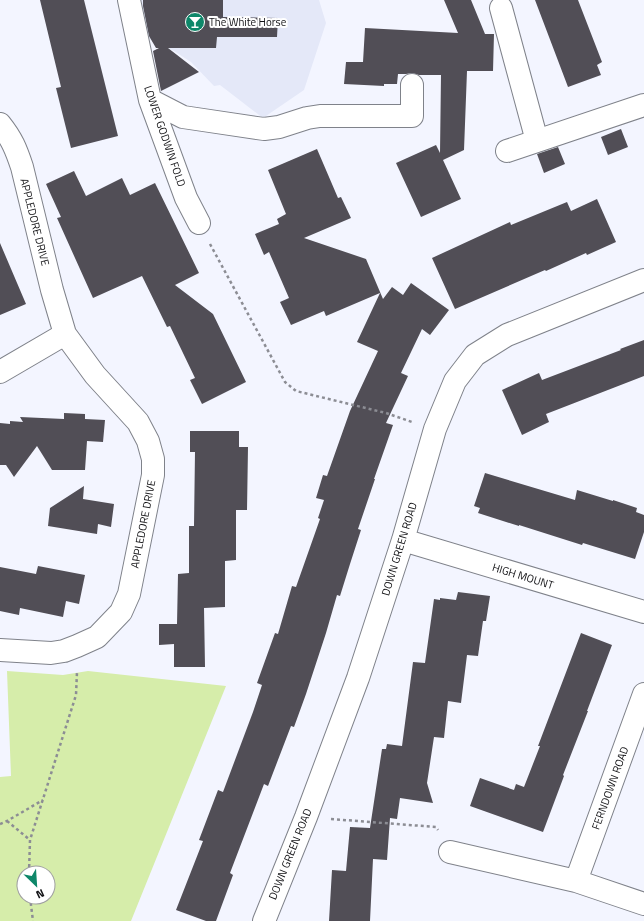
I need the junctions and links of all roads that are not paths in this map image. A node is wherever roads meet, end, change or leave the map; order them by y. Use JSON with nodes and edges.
{"nodes":[{"id":1,"x":129,"y":0,"type":"edge"},
{"id":2,"x":502,"y":8,"type":"dead end"},
{"id":3,"x":412,"y":85,"type":"dead end"},
{"id":4,"x":150,"y":100,"type":"junction"},
{"id":5,"x":644,"y":105,"type":"edge"},
{"id":6,"x":0,"y":124,"type":"edge"},
{"id":7,"x":537,"y":141,"type":"junction"},
{"id":8,"x":507,"y":151,"type":"dead end"},
{"id":9,"x":199,"y":223,"type":"road end"},
{"id":10,"x":644,"y":280,"type":"edge"},
{"id":11,"x":65,"y":334,"type":"junction"},
{"id":12,"x":0,"y":372,"type":"edge"},
{"id":13,"x":403,"y":540,"type":"junction"},
{"id":14,"x":644,"y":612,"type":"edge"},
{"id":15,"x":0,"y":650,"type":"edge"},
{"id":16,"x":644,"y":694,"type":"edge"},
{"id":17,"x":450,"y":852,"type":"road end"},
{"id":18,"x":576,"y":881,"type":"junction"},
{"id":19,"x":644,"y":904,"type":"edge"},
{"id":20,"x":264,"y":921,"type":"edge"}],
"edges":[{"from":1,"to":4,"type":"street","name":"LOWER GODWIN FOLD"},
{"from":2,"to":7,"type":"street"},
{"from":3,"to":4,"type":"street"},
{"from":4,"to":9,"type":"street","name":"LOWER GODWIN FOLD"},
{"from":5,"to":7,"type":"street"},
{"from":6,"to":11,"type":"street","name":"APPLEDORE DRIVE"},
{"from":7,"to":8,"type":"street"},
{"from":10,"to":13,"type":"street","name":"DOWN GREEN ROAD"},
{"from":11,"to":12,"type":"street"},
{"from":11,"to":15,"type":"street","name":"APPLEDORE DRIVE"},
{"from":13,"to":14,"type":"street","name":"HIGH MOUNT"},
{"from":13,"to":20,"type":"street","name":"DOWN GREEN ROAD"},
{"from":16,"to":18,"type":"street","name":"FERNDOWN ROAD"},
{"from":17,"to":18,"type":"street"},
{"from":18,"to":19,"type":"street"}]}
